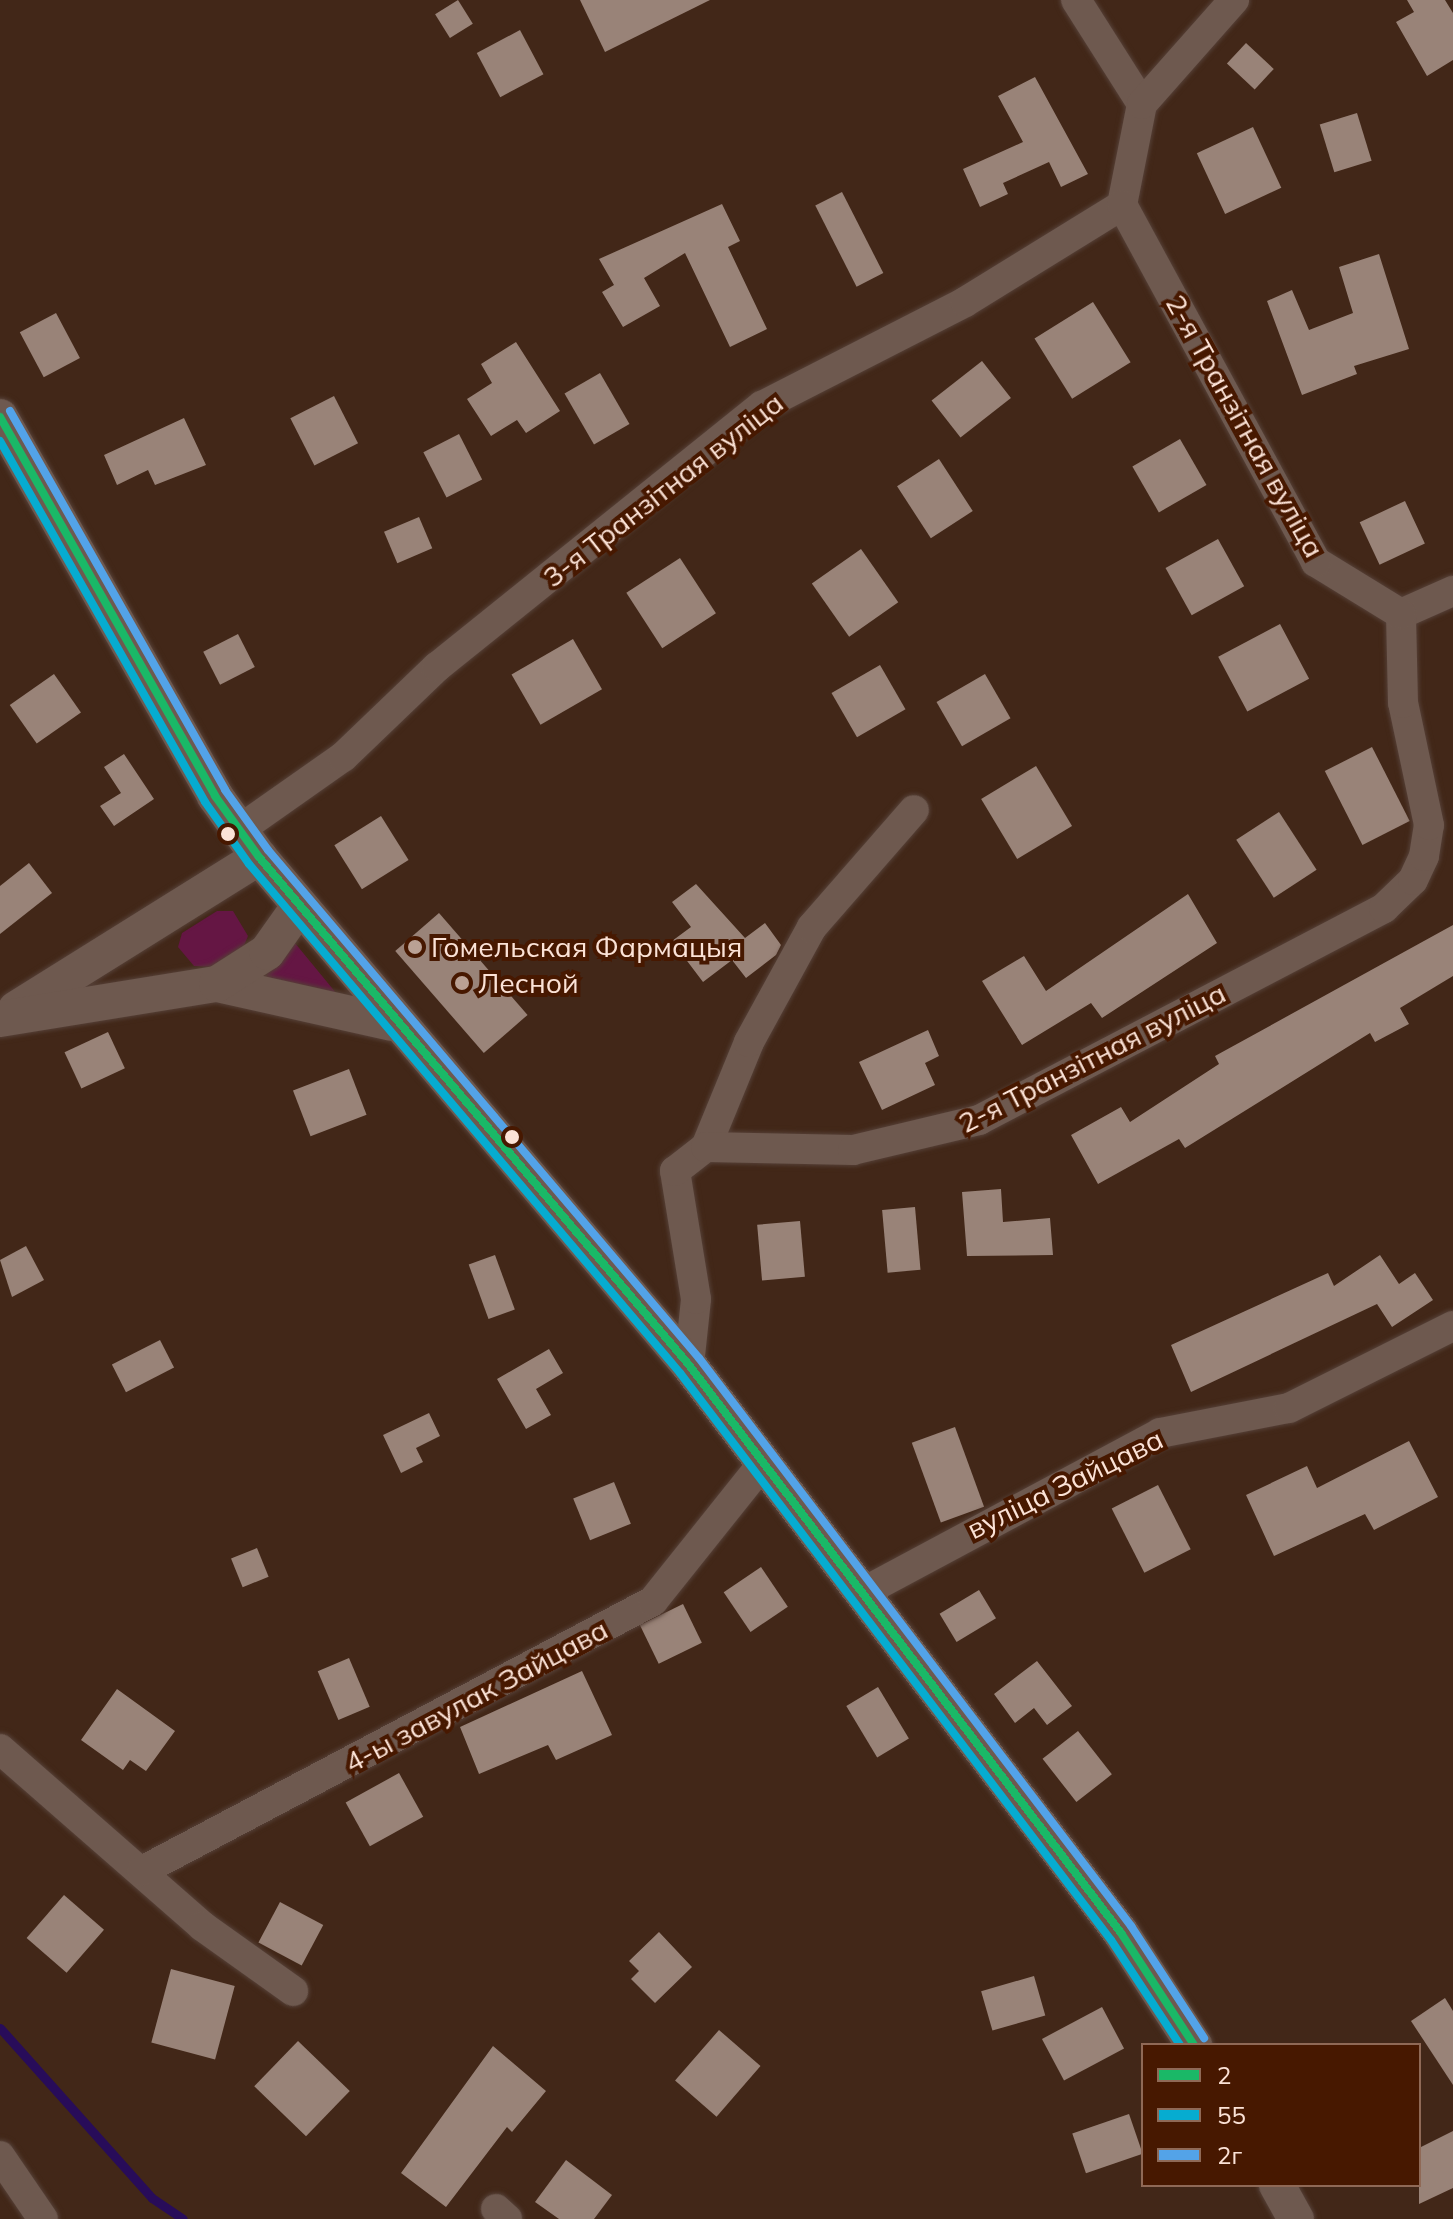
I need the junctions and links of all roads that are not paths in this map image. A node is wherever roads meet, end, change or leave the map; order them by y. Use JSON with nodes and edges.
{"nodes":[{"id":1,"x":1076,"y":0,"type":"edge"},
{"id":2,"x":1234,"y":0,"type":"edge"},
{"id":3,"x":1142,"y":104,"type":"junction"},
{"id":4,"x":1122,"y":205,"type":"junction"},
{"id":5,"x":0,"y":417,"type":"edge"},
{"id":6,"x":1453,"y":591,"type":"edge"},
{"id":7,"x":1401,"y":614,"type":"junction"},
{"id":8,"x":914,"y":810,"type":"dead end"},
{"id":9,"x":249,"y":843,"type":"junction"},
{"id":10,"x":298,"y":908,"type":"junction"},
{"id":11,"x":217,"y":984,"type":"junction"},
{"id":12,"x":0,"y":1019,"type":"edge"},
{"id":13,"x":392,"y":1023,"type":"junction"},
{"id":14,"x":706,"y":1147,"type":"junction"},
{"id":15,"x":1453,"y":1326,"type":"edge"},
{"id":16,"x":689,"y":1365,"type":"junction"},
{"id":17,"x":763,"y":1463,"type":"junction"},
{"id":18,"x":862,"y":1593,"type":"junction"},
{"id":19,"x":0,"y":1749,"type":"edge"},
{"id":20,"x":142,"y":1871,"type":"junction"},
{"id":21,"x":293,"y":1991,"type":"dead end"},
{"id":22,"x":1193,"y":2043,"type":"edge"},
{"id":23,"x":0,"y":2156,"type":"edge"},
{"id":24,"x":1278,"y":2187,"type":"edge"},
{"id":25,"x":43,"y":2219,"type":"edge"},
{"id":26,"x":1296,"y":2219,"type":"edge"}],
"edges":[{"from":1,"to":3,"type":"street"},
{"from":2,"to":3,"type":"street"},
{"from":3,"to":4,"type":"street"},
{"from":4,"to":7,"type":"street","name":"2-я Транзітная вуліца"},
{"from":4,"to":9,"type":"street","name":"3-я Транзітная вуліца"},
{"from":5,"to":9,"type":"street"},
{"from":6,"to":7,"type":"street"},
{"from":7,"to":14,"type":"street","name":"2-я Транзітная вуліца"},
{"from":8,"to":14,"type":"street"},
{"from":9,"to":10,"type":"street"},
{"from":9,"to":12,"type":"street"},
{"from":10,"to":11,"type":"street"},
{"from":10,"to":13,"type":"street"},
{"from":11,"to":12,"type":"street"},
{"from":11,"to":13,"type":"street"},
{"from":13,"to":16,"type":"street"},
{"from":14,"to":16,"type":"street"},
{"from":15,"to":18,"type":"street","name":"вуліца Зайцава"},
{"from":16,"to":17,"type":"street"},
{"from":17,"to":18,"type":"street"},
{"from":17,"to":20,"type":"street","name":"4-ы завулак Зайцава"},
{"from":18,"to":22,"type":"street"},
{"from":19,"to":20,"type":"street"},
{"from":20,"to":21,"type":"street"},
{"from":23,"to":25,"type":"street"},
{"from":24,"to":26,"type":"street"}]}
